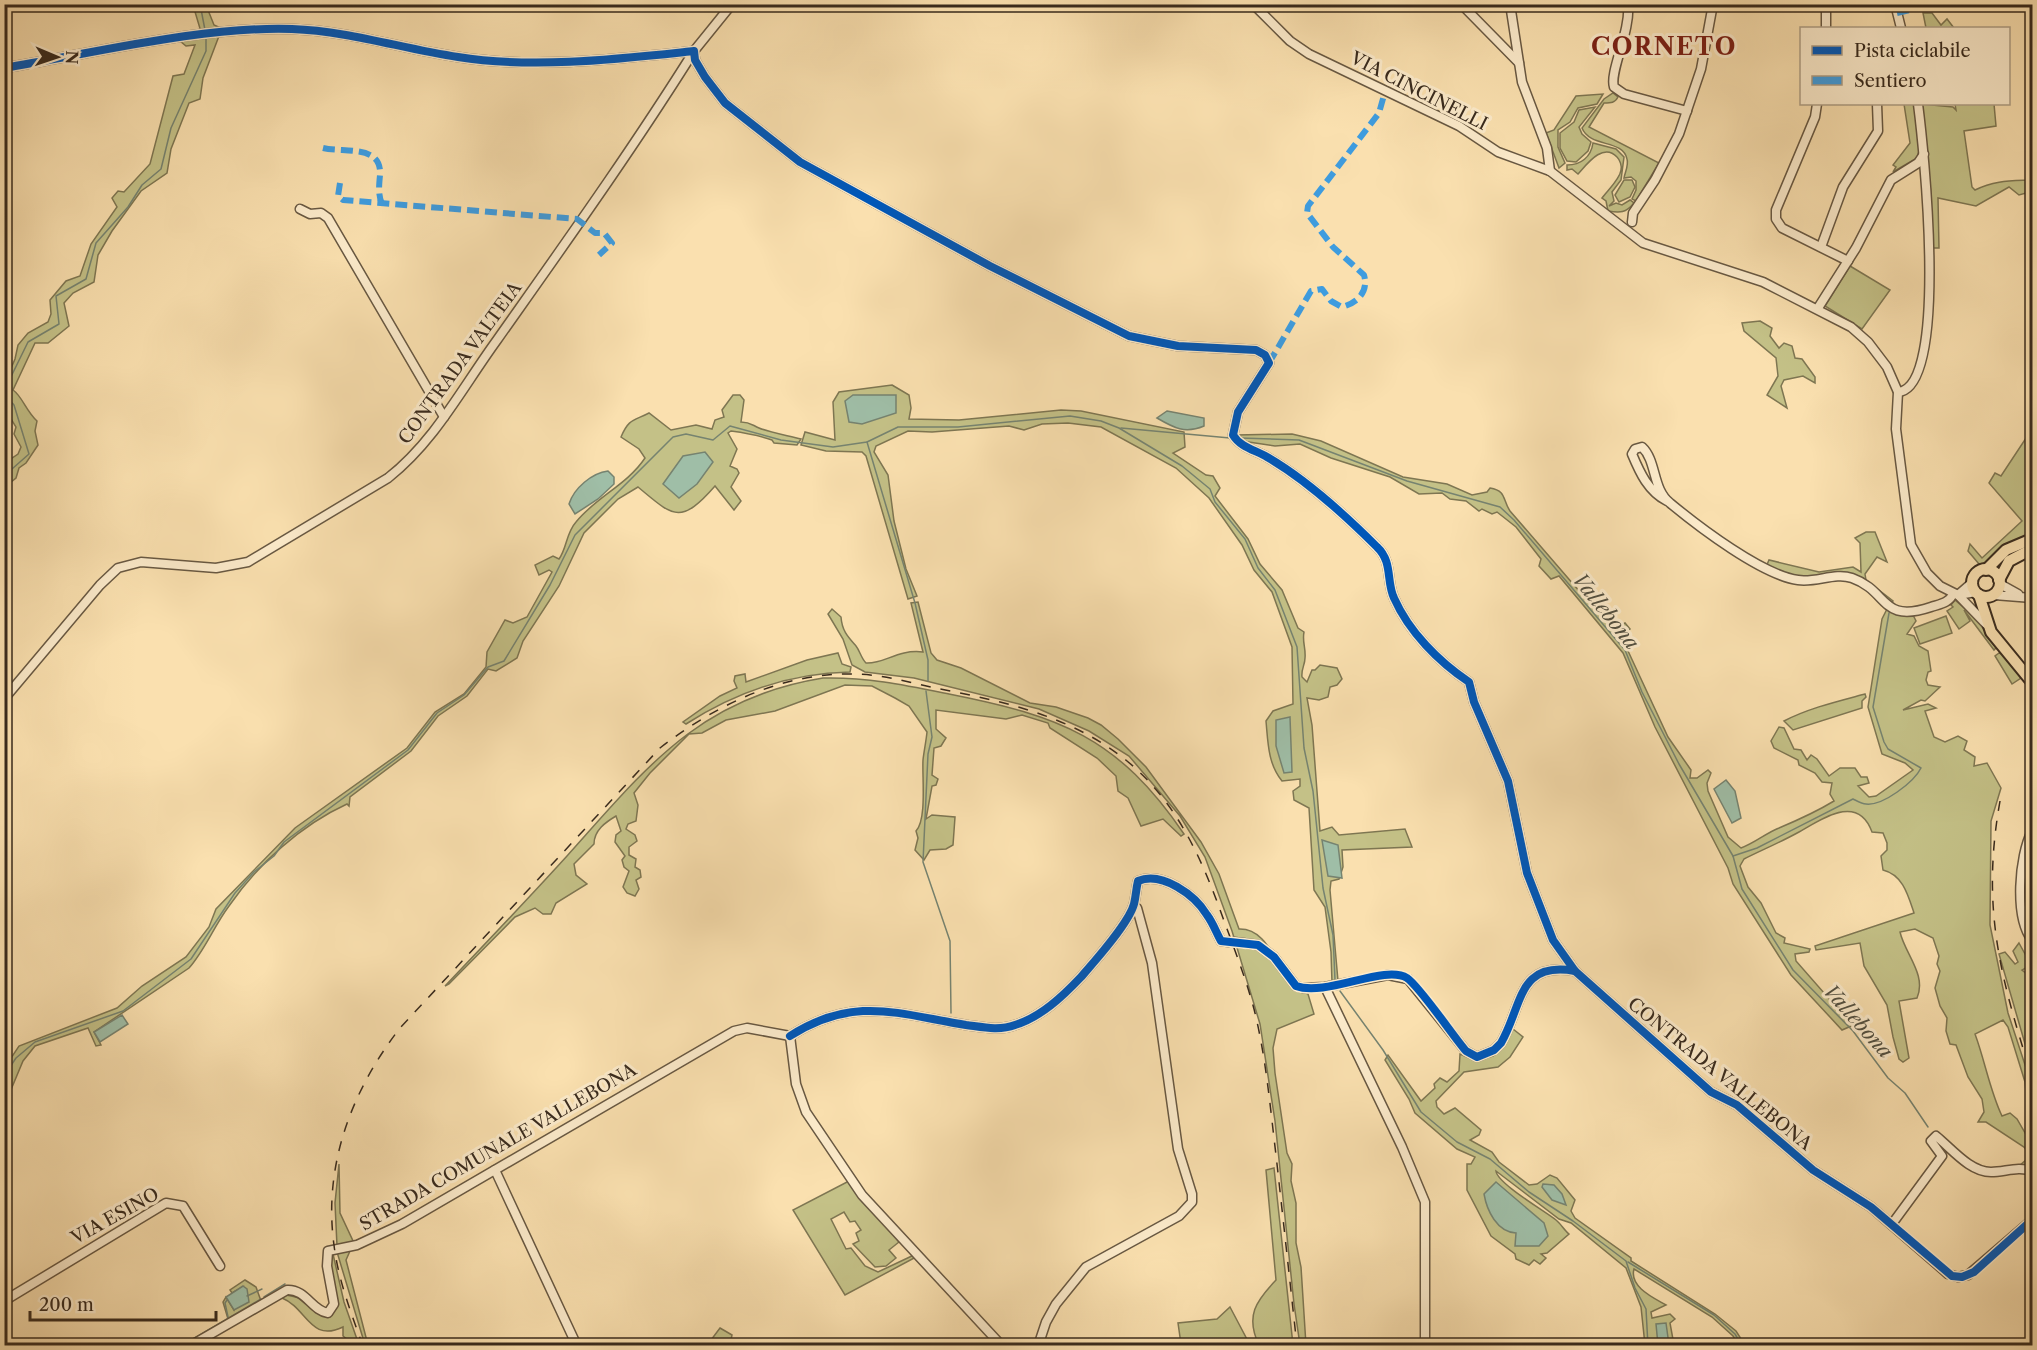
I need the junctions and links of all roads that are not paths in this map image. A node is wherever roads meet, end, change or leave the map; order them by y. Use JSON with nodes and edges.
{"nodes":[{"id":1,"x":732,"y":4,"type":"edge"},
{"id":2,"x":1253,"y":4,"type":"edge"},
{"id":3,"x":1461,"y":4,"type":"edge"},
{"id":4,"x":1510,"y":4,"type":"edge"},
{"id":5,"x":1628,"y":4,"type":"edge"},
{"id":6,"x":1713,"y":4,"type":"edge"},
{"id":7,"x":1826,"y":4,"type":"edge"},
{"id":8,"x":1895,"y":4,"type":"edge"},
{"id":9,"x":1826,"y":27,"type":"edge"},
{"id":10,"x":1901,"y":27,"type":"edge"},
{"id":11,"x":694,"y":51,"type":"junction"},
{"id":12,"x":1519,"y":63,"type":"junction"},
{"id":13,"x":4,"y":68,"type":"edge"},
{"id":14,"x":1817,"y":105,"type":"edge"},
{"id":15,"x":1877,"y":105,"type":"edge"},
{"id":16,"x":1918,"y":105,"type":"edge"},
{"id":17,"x":1686,"y":111,"type":"junction"},
{"id":18,"x":1924,"y":154,"type":"junction"},
{"id":19,"x":1911,"y":168,"type":"junction"},
{"id":20,"x":1550,"y":171,"type":"junction"},
{"id":21,"x":1926,"y":173,"type":"junction"},
{"id":22,"x":300,"y":208,"type":"dead end"},
{"id":23,"x":1627,"y":221,"type":"junction"},
{"id":24,"x":1821,"y":247,"type":"junction"},
{"id":25,"x":1848,"y":261,"type":"junction"},
{"id":26,"x":1818,"y":308,"type":"junction"},
{"id":27,"x":1898,"y":392,"type":"junction"},
{"id":28,"x":444,"y":417,"type":"junction"},
{"id":29,"x":1667,"y":501,"type":"junction"},
{"id":30,"x":2032,"y":538,"type":"edge"},
{"id":31,"x":2032,"y":549,"type":"edge"},
{"id":32,"x":1986,"y":570,"type":"junction"},
{"id":33,"x":2000,"y":582,"type":"junction"},
{"id":34,"x":1976,"y":590,"type":"junction"},
{"id":35,"x":1956,"y":594,"type":"junction"},
{"id":36,"x":1992,"y":596,"type":"junction"},
{"id":37,"x":2030,"y":598,"type":"edge"},
{"id":38,"x":1986,"y":624,"type":"junction"},
{"id":39,"x":1997,"y":637,"type":"junction"},
{"id":40,"x":2032,"y":682,"type":"edge"},
{"id":41,"x":4,"y":699,"type":"edge"},
{"id":42,"x":2032,"y":831,"type":"edge"},
{"id":43,"x":1134,"y":906,"type":"junction"},
{"id":44,"x":2032,"y":940,"type":"edge"},
{"id":45,"x":1575,"y":971,"type":"junction"},
{"id":46,"x":1325,"y":987,"type":"junction"},
{"id":47,"x":790,"y":1036,"type":"junction"},
{"id":48,"x":495,"y":1170,"type":"junction"},
{"id":49,"x":2032,"y":1171,"type":"edge"},
{"id":50,"x":2032,"y":1220,"type":"edge"},
{"id":51,"x":1892,"y":1224,"type":"junction"},
{"id":52,"x":220,"y":1266,"type":"dead end"},
{"id":53,"x":4,"y":1301,"type":"edge"},
{"id":54,"x":190,"y":1346,"type":"edge"},
{"id":55,"x":577,"y":1346,"type":"edge"},
{"id":56,"x":1002,"y":1346,"type":"edge"},
{"id":57,"x":1038,"y":1346,"type":"edge"},
{"id":58,"x":1425,"y":1346,"type":"edge"}],
"edges":[{"from":1,"to":11,"type":"street","name":"CONTRADA VALTEIA"},
{"from":2,"to":20,"type":"street","name":"VIA CINCINELLI"},
{"from":3,"to":12,"type":"street"},
{"from":4,"to":12,"type":"street"},
{"from":5,"to":17,"type":"street"},
{"from":6,"to":17,"type":"street"},
{"from":7,"to":9,"type":"street"},
{"from":8,"to":10,"type":"street"},
{"from":11,"to":13,"type":"street"},
{"from":11,"to":28,"type":"street","name":"CONTRADA VALTEIA"},
{"from":11,"to":45,"type":"street","name":"CONTRADA VALLEBONA"},
{"from":12,"to":20,"type":"street"},
{"from":14,"to":24,"type":"street"},
{"from":15,"to":24,"type":"street"},
{"from":16,"to":18,"type":"street"},
{"from":17,"to":23,"type":"street"},
{"from":18,"to":19,"type":"street"},
{"from":18,"to":21,"type":"street"},
{"from":19,"to":21,"type":"street"},
{"from":19,"to":25,"type":"street"},
{"from":20,"to":23,"type":"street","name":"VIA CINCINELLI"},
{"from":21,"to":27,"type":"street"},
{"from":22,"to":28,"type":"street"},
{"from":23,"to":26,"type":"street"},
{"from":24,"to":25,"type":"street"},
{"from":25,"to":26,"type":"street"},
{"from":26,"to":27,"type":"street"},
{"from":27,"to":35,"type":"street"},
{"from":28,"to":41,"type":"street","name":"CONTRADA VALTEIA"},
{"from":29,"to":29,"type":"street"},
{"from":29,"to":35,"type":"street"},
{"from":30,"to":32,"type":"main road"},
{"from":31,"to":33,"type":"main road"},
{"from":32,"to":33,"type":"main road"},
{"from":32,"to":34,"type":"main road"},
{"from":33,"to":36,"type":"main road"},
{"from":33,"to":37,"type":"street"},
{"from":34,"to":35,"type":"street"},
{"from":34,"to":36,"type":"main road"},
{"from":34,"to":38,"type":"main road"},
{"from":35,"to":38,"type":"street"},
{"from":36,"to":37,"type":"street"},
{"from":36,"to":39,"type":"main road"},
{"from":38,"to":39,"type":"main road"},
{"from":39,"to":40,"type":"main road"},
{"from":42,"to":44,"type":"street"},
{"from":43,"to":46,"type":"street"},
{"from":43,"to":47,"type":"street"},
{"from":43,"to":57,"type":"street"},
{"from":45,"to":46,"type":"street"},
{"from":45,"to":51,"type":"street","name":"CONTRADA VALLEBONA"},
{"from":46,"to":58,"type":"street"},
{"from":47,"to":48,"type":"street","name":"STRADA COMUNALE VALLEBONA"},
{"from":47,"to":56,"type":"street"},
{"from":48,"to":54,"type":"street","name":"STRADA COMUNALE VALLEBONA"},
{"from":48,"to":55,"type":"street"},
{"from":49,"to":51,"type":"street"},
{"from":50,"to":51,"type":"street","name":"CONTRADA VALLEBONA"},
{"from":52,"to":53,"type":"street","name":"VIA ESINO"}]}
